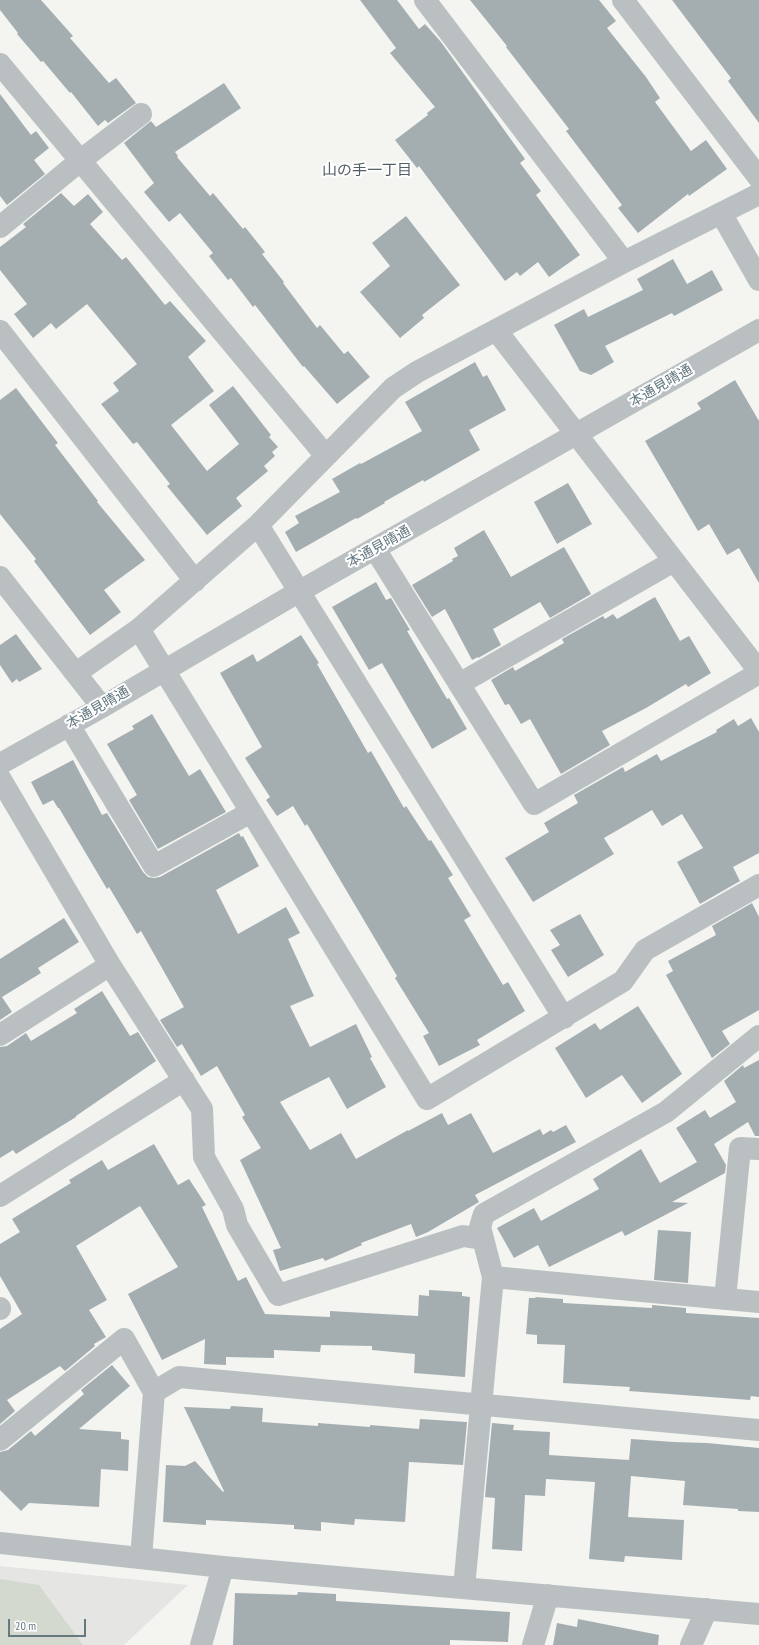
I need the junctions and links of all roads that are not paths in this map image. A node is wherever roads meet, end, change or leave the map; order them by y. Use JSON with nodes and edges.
{"nodes":[{"id":1,"x":425,"y":0,"type":"edge"},
{"id":2,"x":623,"y":0,"type":"edge"},
{"id":3,"x":0,"y":64,"type":"edge"},
{"id":4,"x":141,"y":114,"type":"dead end"},
{"id":5,"x":81,"y":160,"type":"junction"},
{"id":6,"x":759,"y":178,"type":"edge"},
{"id":7,"x":759,"y":194,"type":"edge"},
{"id":8,"x":721,"y":213,"type":"junction"},
{"id":9,"x":0,"y":227,"type":"edge"},
{"id":10,"x":624,"y":262,"type":"junction"},
{"id":11,"x":759,"y":280,"type":"edge"},
{"id":12,"x":496,"y":330,"type":"junction"},
{"id":13,"x":759,"y":330,"type":"edge"},
{"id":14,"x":0,"y":331,"type":"edge"},
{"id":15,"x":576,"y":435,"type":"junction"},
{"id":16,"x":326,"y":456,"type":"junction"},
{"id":17,"x":258,"y":525,"type":"junction"},
{"id":18,"x":375,"y":549,"type":"junction"},
{"id":19,"x":674,"y":561,"type":"junction"},
{"id":20,"x":0,"y":577,"type":"edge"},
{"id":21,"x":195,"y":581,"type":"junction"},
{"id":22,"x":300,"y":591,"type":"junction"},
{"id":23,"x":139,"y":629,"type":"junction"},
{"id":24,"x":164,"y":670,"type":"junction"},
{"id":25,"x":759,"y":672,"type":"edge"},
{"id":26,"x":76,"y":673,"type":"junction"},
{"id":27,"x":460,"y":684,"type":"junction"},
{"id":28,"x":102,"y":707,"type":"junction"},
{"id":29,"x":69,"y":725,"type":"junction"},
{"id":30,"x":0,"y":764,"type":"edge"},
{"id":31,"x":0,"y":778,"type":"edge"},
{"id":32,"x":251,"y":812,"type":"junction"},
{"id":33,"x":759,"y":885,"type":"edge"},
{"id":34,"x":110,"y":964,"type":"junction"},
{"id":35,"x":564,"y":1018,"type":"junction"},
{"id":36,"x":0,"y":1035,"type":"edge"},
{"id":37,"x":759,"y":1036,"type":"edge"},
{"id":38,"x":184,"y":1080,"type":"junction"},
{"id":39,"x":759,"y":1149,"type":"edge"},
{"id":40,"x":0,"y":1196,"type":"edge"},
{"id":41,"x":482,"y":1239,"type":"junction"},
{"id":42,"x":493,"y":1277,"type":"junction"},
{"id":43,"x":725,"y":1299,"type":"junction"},
{"id":44,"x":759,"y":1302,"type":"edge"},
{"id":45,"x":154,"y":1392,"type":"junction"},
{"id":46,"x":480,"y":1404,"type":"junction"},
{"id":47,"x":759,"y":1430,"type":"edge"},
{"id":48,"x":0,"y":1440,"type":"edge"},
{"id":49,"x":0,"y":1543,"type":"edge"},
{"id":50,"x":141,"y":1558,"type":"junction"},
{"id":51,"x":223,"y":1567,"type":"junction"},
{"id":52,"x":464,"y":1588,"type":"junction"},
{"id":53,"x":548,"y":1595,"type":"junction"},
{"id":54,"x":707,"y":1609,"type":"junction"},
{"id":55,"x":759,"y":1614,"type":"edge"},
{"id":56,"x":202,"y":1645,"type":"edge"},
{"id":57,"x":533,"y":1645,"type":"edge"},
{"id":58,"x":691,"y":1645,"type":"edge"}],
"edges":[{"from":1,"to":10,"type":"street"},
{"from":2,"to":6,"type":"street"},
{"from":3,"to":5,"type":"street"},
{"from":4,"to":5,"type":"street"},
{"from":5,"to":9,"type":"street"},
{"from":5,"to":16,"type":"street"},
{"from":7,"to":8,"type":"street"},
{"from":8,"to":10,"type":"street"},
{"from":8,"to":11,"type":"street"},
{"from":10,"to":12,"type":"street"},
{"from":12,"to":15,"type":"street"},
{"from":12,"to":16,"type":"street"},
{"from":13,"to":15,"type":"street","name":"本通見晴通"},
{"from":14,"to":21,"type":"street"},
{"from":15,"to":18,"type":"street","name":"本通見晴通"},
{"from":15,"to":19,"type":"street"},
{"from":16,"to":17,"type":"street"},
{"from":17,"to":21,"type":"street"},
{"from":17,"to":22,"type":"street"},
{"from":18,"to":22,"type":"street","name":"本通見晴通"},
{"from":18,"to":27,"type":"street"},
{"from":19,"to":25,"type":"street"},
{"from":19,"to":27,"type":"street"},
{"from":20,"to":26,"type":"street"},
{"from":21,"to":23,"type":"street"},
{"from":22,"to":24,"type":"street","name":"本通見晴通"},
{"from":22,"to":35,"type":"street"},
{"from":23,"to":24,"type":"street"},
{"from":23,"to":26,"type":"street"},
{"from":24,"to":28,"type":"street","name":"本通見晴通"},
{"from":24,"to":32,"type":"street"},
{"from":25,"to":27,"type":"street"},
{"from":26,"to":28,"type":"street"},
{"from":28,"to":29,"type":"street","name":"本通見晴通"},
{"from":29,"to":30,"type":"street","name":"本通見晴通"},
{"from":29,"to":32,"type":"street"},
{"from":31,"to":34,"type":"street"},
{"from":32,"to":35,"type":"street"},
{"from":33,"to":35,"type":"street"},
{"from":34,"to":36,"type":"street"},
{"from":34,"to":38,"type":"street"},
{"from":37,"to":41,"type":"street"},
{"from":38,"to":40,"type":"street"},
{"from":38,"to":41,"type":"street"},
{"from":39,"to":43,"type":"street"},
{"from":41,"to":42,"type":"street"},
{"from":42,"to":43,"type":"street"},
{"from":42,"to":46,"type":"street"},
{"from":43,"to":44,"type":"street"},
{"from":45,"to":46,"type":"street"},
{"from":45,"to":48,"type":"street"},
{"from":45,"to":50,"type":"street"},
{"from":46,"to":47,"type":"street"},
{"from":46,"to":52,"type":"street"},
{"from":49,"to":50,"type":"street"},
{"from":50,"to":51,"type":"street"},
{"from":51,"to":52,"type":"street"},
{"from":51,"to":56,"type":"street"},
{"from":52,"to":53,"type":"street"},
{"from":53,"to":54,"type":"street"},
{"from":53,"to":57,"type":"street"},
{"from":54,"to":55,"type":"street"},
{"from":54,"to":58,"type":"street"}]}
